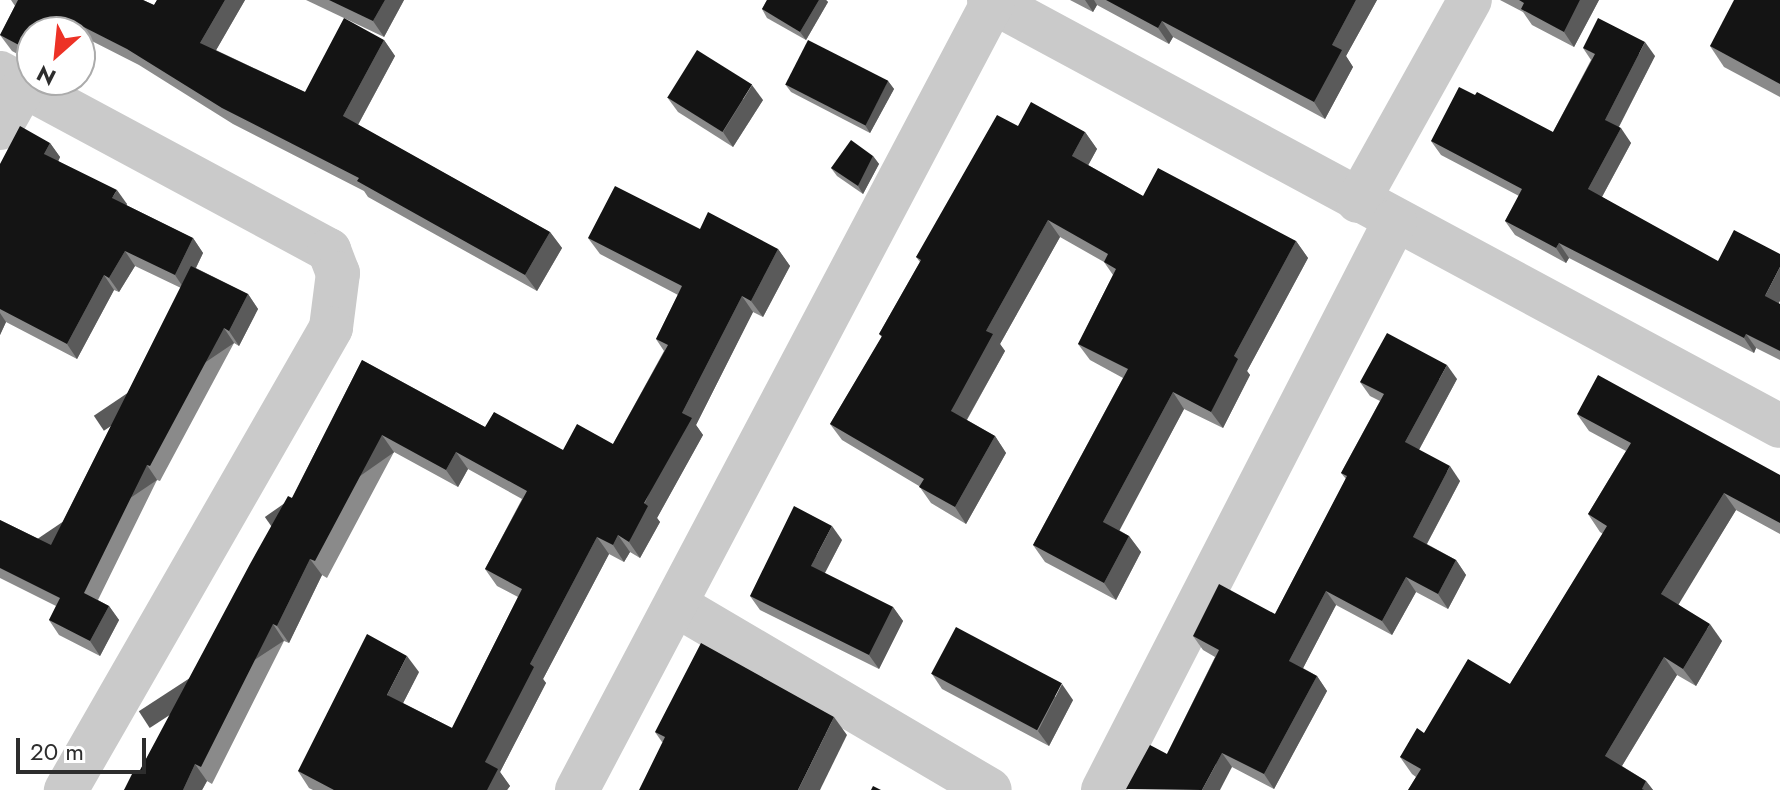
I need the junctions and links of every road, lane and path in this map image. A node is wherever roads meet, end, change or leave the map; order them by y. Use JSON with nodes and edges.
{"nodes":[{"id":1,"x":1470,"y":0,"type":"edge"},
{"id":2,"x":991,"y":1,"type":"edge"},
{"id":3,"x":12,"y":80,"type":"edge"},
{"id":4,"x":0,"y":128,"type":"edge"},
{"id":5,"x":1376,"y":211,"type":"junction"},
{"id":6,"x":1780,"y":426,"type":"edge"},
{"id":7,"x":676,"y":605,"type":"junction"},
{"id":8,"x":66,"y":790,"type":"edge"},
{"id":9,"x":577,"y":790,"type":"edge"},
{"id":10,"x":990,"y":790,"type":"edge"},
{"id":11,"x":1103,"y":790,"type":"edge"}],
"edges":[{"from":1,"to":5,"type":"street"},
{"from":2,"to":5,"type":"street"},
{"from":2,"to":7,"type":"street"},
{"from":3,"to":4,"type":"street"},
{"from":3,"to":8,"type":"street"},
{"from":5,"to":6,"type":"street"},
{"from":5,"to":11,"type":"street"},
{"from":7,"to":9,"type":"street"},
{"from":7,"to":10,"type":"street"}]}
